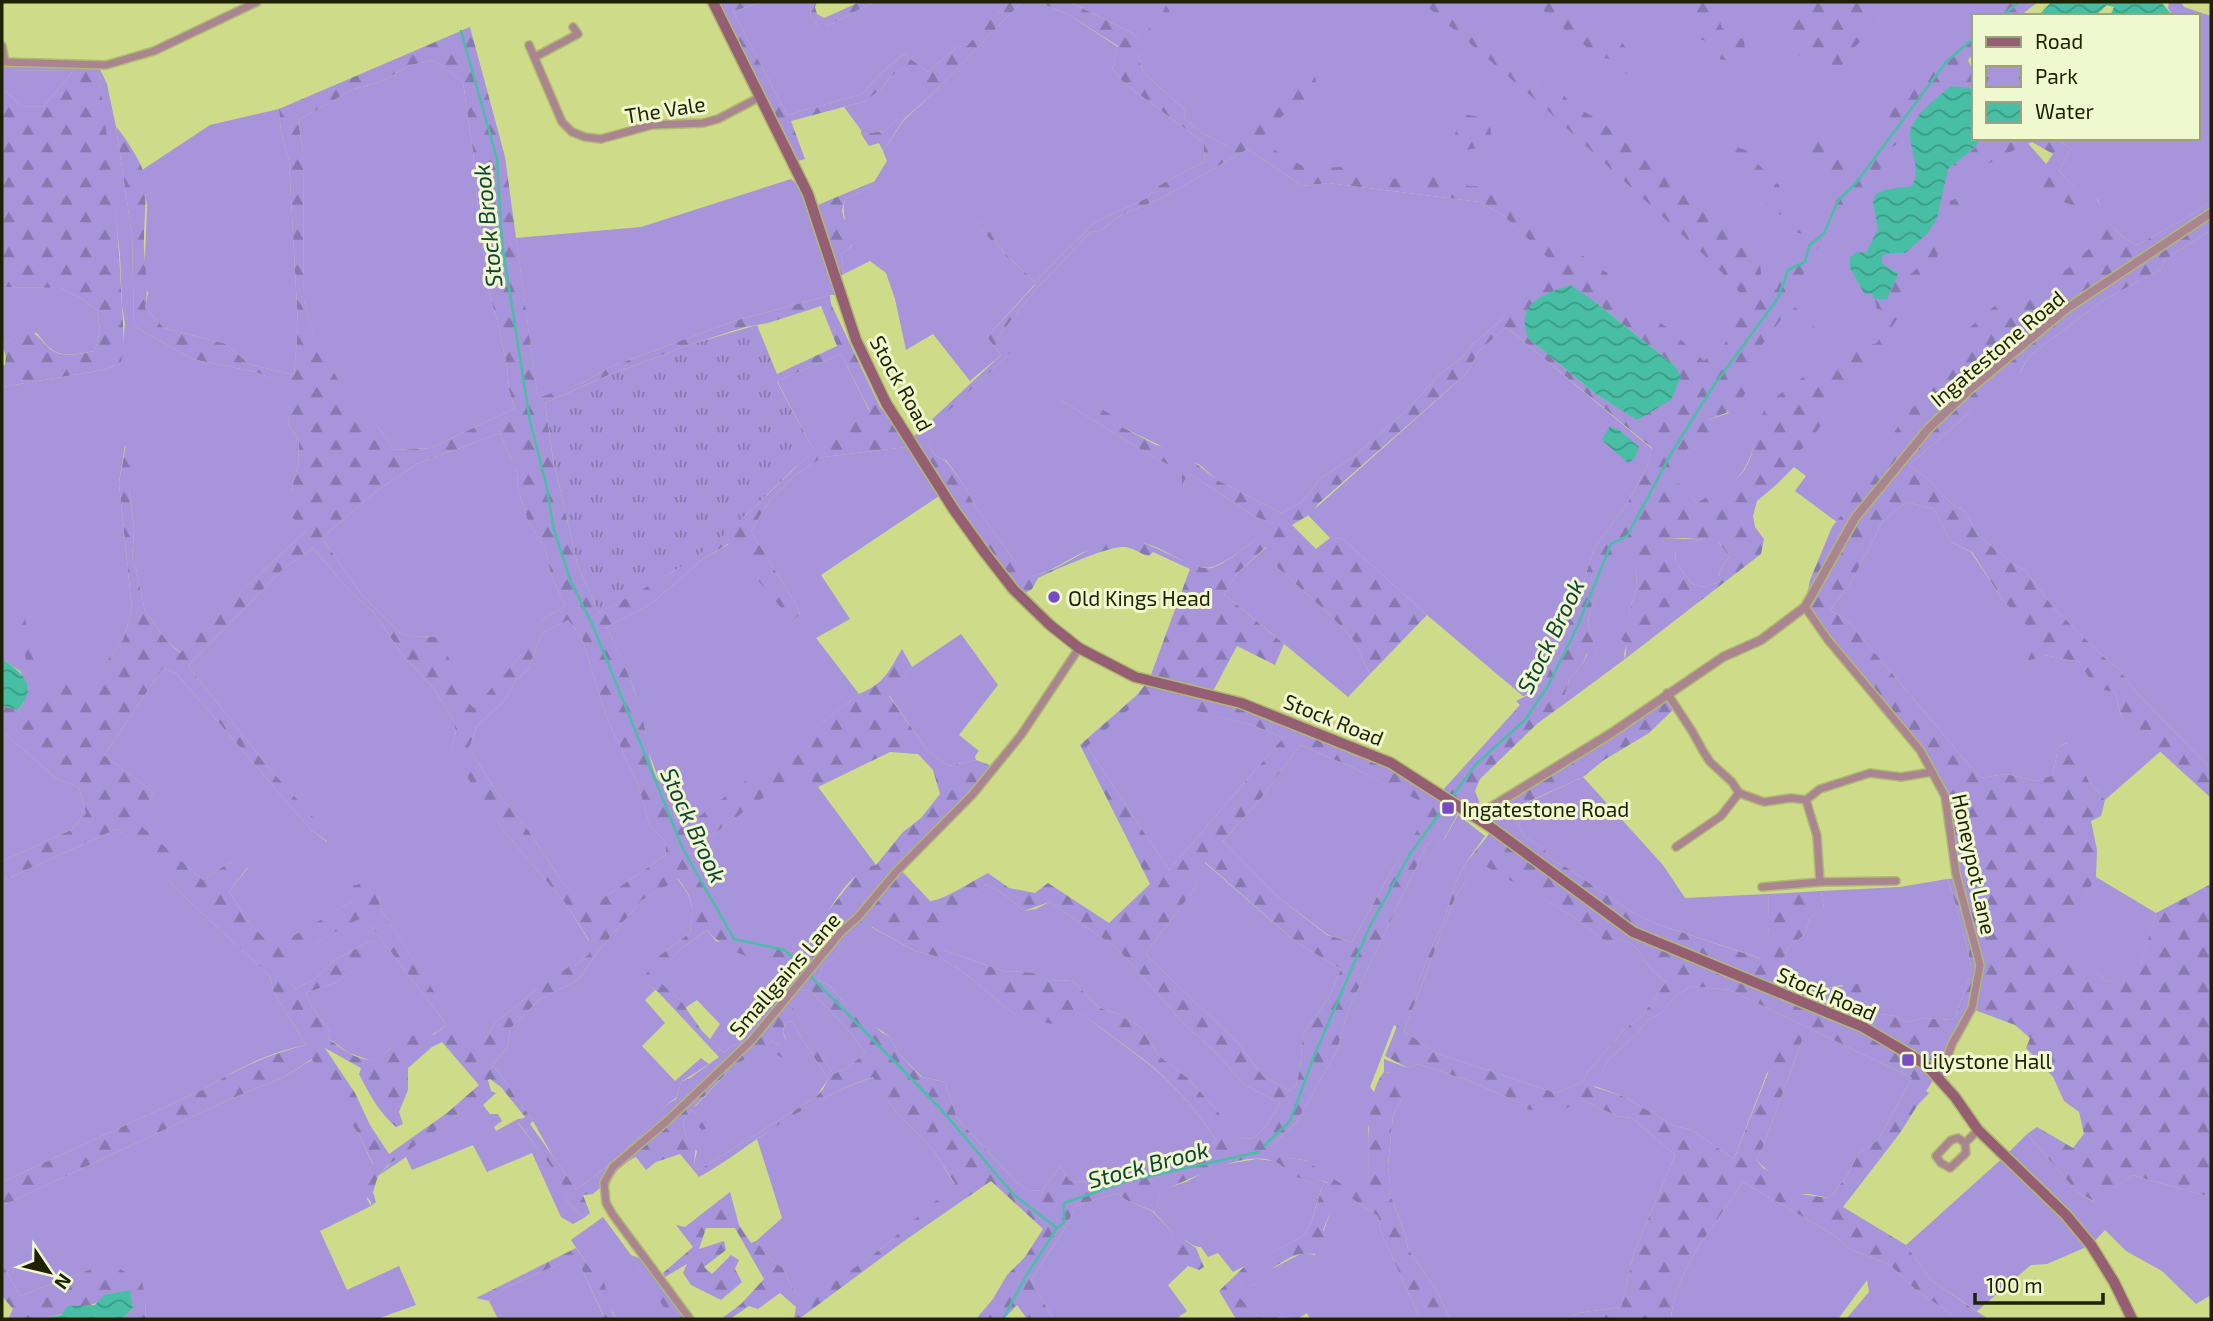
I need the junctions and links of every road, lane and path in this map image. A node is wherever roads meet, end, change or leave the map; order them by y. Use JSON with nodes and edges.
{"nodes":[{"id":1,"x":257,"y":2,"type":"edge"},
{"id":2,"x":713,"y":2,"type":"edge"},
{"id":3,"x":582,"y":43,"type":"dead end"},
{"id":4,"x":529,"y":45,"type":"dead end"},
{"id":5,"x":2,"y":46,"type":"edge"},
{"id":6,"x":535,"y":57,"type":"junction"},
{"id":7,"x":3,"y":62,"type":"edge"},
{"id":8,"x":760,"y":97,"type":"junction"},
{"id":9,"x":2211,"y":213,"type":"edge"},
{"id":10,"x":1805,"y":607,"type":"junction"},
{"id":11,"x":1079,"y":648,"type":"junction"},
{"id":12,"x":1667,"y":693,"type":"junction"},
{"id":13,"x":1932,"y":772,"type":"junction"},
{"id":14,"x":1738,"y":793,"type":"junction"},
{"id":15,"x":1806,"y":800,"type":"junction"},
{"id":16,"x":1475,"y":817,"type":"junction"},
{"id":17,"x":1676,"y":847,"type":"dead end"},
{"id":18,"x":1896,"y":881,"type":"dead end"},
{"id":19,"x":1820,"y":883,"type":"junction"},
{"id":20,"x":1762,"y":887,"type":"dead end"},
{"id":21,"x":1939,"y":1081,"type":"junction"},
{"id":22,"x":1978,"y":1130,"type":"junction"},
{"id":23,"x":1965,"y":1143,"type":"dead end"},
{"id":24,"x":690,"y":1319,"type":"edge"},
{"id":25,"x":2132,"y":1319,"type":"edge"}],
"edges":[{"from":1,"to":7,"type":"street"},
{"from":2,"to":8,"type":"main road","name":"Stock Road"},
{"from":3,"to":6,"type":"street"},
{"from":4,"to":6,"type":"street","name":"The Vale"},
{"from":5,"to":7,"type":"street"},
{"from":6,"to":8,"type":"street","name":"The Vale"},
{"from":8,"to":11,"type":"main road","name":"Stock Road"},
{"from":9,"to":10,"type":"street","name":"Ingatestone Road"},
{"from":10,"to":12,"type":"street","name":"Ingatestone Road"},
{"from":10,"to":13,"type":"street","name":"Honeypot Lane"},
{"from":11,"to":16,"type":"main road","name":"Stock Road"},
{"from":11,"to":24,"type":"street","name":"Smallgains Lane"},
{"from":12,"to":14,"type":"street"},
{"from":12,"to":16,"type":"street","name":"Ingatestone Road"},
{"from":13,"to":15,"type":"street"},
{"from":13,"to":21,"type":"street","name":"Honeypot Lane"},
{"from":14,"to":15,"type":"street"},
{"from":14,"to":17,"type":"street"},
{"from":15,"to":19,"type":"street"},
{"from":16,"to":21,"type":"main road","name":"Stock Road"},
{"from":18,"to":19,"type":"street"},
{"from":19,"to":20,"type":"street"},
{"from":21,"to":22,"type":"main road","name":"Stock Road"},
{"from":22,"to":23,"type":"street"},
{"from":22,"to":25,"type":"main road","name":"Stock Road"}]}
